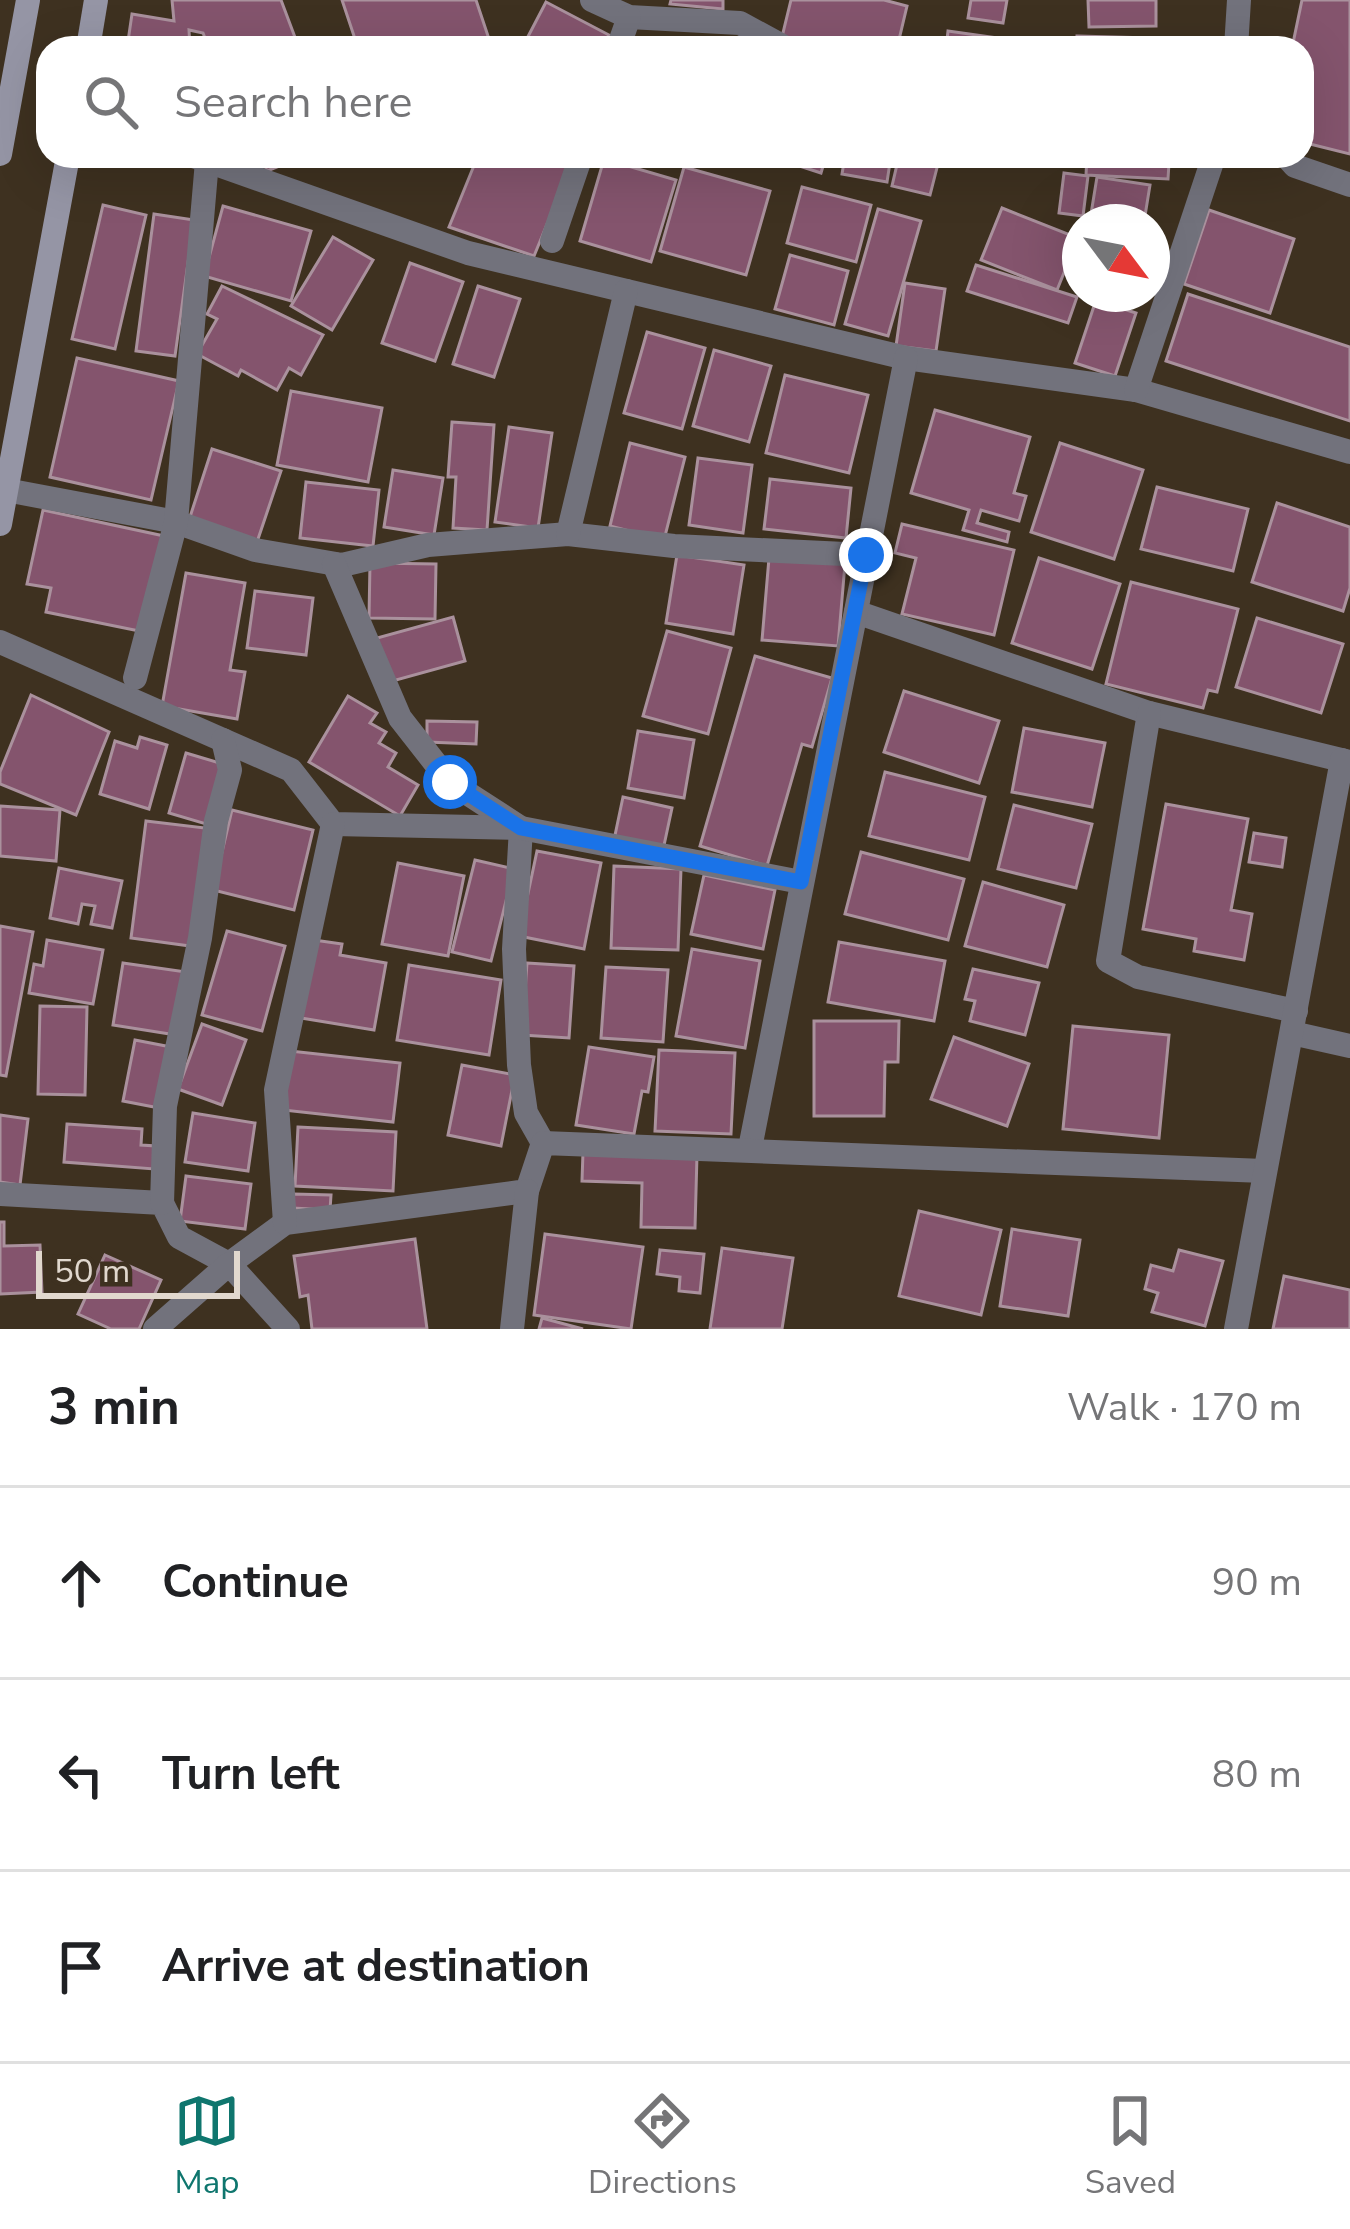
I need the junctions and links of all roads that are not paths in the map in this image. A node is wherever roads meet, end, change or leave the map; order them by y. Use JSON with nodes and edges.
{"nodes":[{"id":1,"x":28,"y":0,"type":"edge"},
{"id":2,"x":96,"y":0,"type":"edge"},
{"id":3,"x":592,"y":0,"type":"edge"},
{"id":4,"x":1239,"y":0,"type":"edge"},
{"id":5,"x":629,"y":17,"type":"junction"},
{"id":6,"x":90,"y":36,"type":"edge"},
{"id":7,"x":622,"y":36,"type":"edge"},
{"id":8,"x":764,"y":36,"type":"edge"},
{"id":9,"x":1237,"y":36,"type":"edge"},
{"id":10,"x":4,"y":114,"type":"edge"},
{"id":11,"x":0,"y":154,"type":"edge"},
{"id":12,"x":66,"y":168,"type":"edge"},
{"id":13,"x":199,"y":168,"type":"edge"},
{"id":14,"x":226,"y":168,"type":"edge"},
{"id":15,"x":577,"y":168,"type":"edge"},
{"id":16,"x":1210,"y":168,"type":"edge"},
{"id":17,"x":1301,"y":168,"type":"edge"},
{"id":18,"x":1350,"y":184,"type":"edge"},
{"id":19,"x":552,"y":241,"type":"dead end"},
{"id":20,"x":626,"y":291,"type":"junction"},
{"id":21,"x":906,"y":358,"type":"junction"},
{"id":22,"x":1136,"y":390,"type":"junction"},
{"id":23,"x":1350,"y":452,"type":"edge"},
{"id":24,"x":6,"y":490,"type":"junction"},
{"id":25,"x":176,"y":522,"type":"junction"},
{"id":26,"x":0,"y":524,"type":"edge"},
{"id":27,"x":568,"y":534,"type":"junction"},
{"id":28,"x":866,"y":555,"type":"junction"},
{"id":29,"x":334,"y":564,"type":"junction"},
{"id":30,"x":856,"y":612,"type":"junction"},
{"id":31,"x":0,"y":642,"type":"edge"},
{"id":32,"x":135,"y":678,"type":"dead end"},
{"id":33,"x":1148,"y":713,"type":"junction"},
{"id":34,"x":223,"y":740,"type":"junction"},
{"id":35,"x":1346,"y":761,"type":"edge"},
{"id":36,"x":333,"y":824,"type":"junction"},
{"id":37,"x":521,"y":828,"type":"junction"},
{"id":38,"x":801,"y":882,"type":"junction"},
{"id":39,"x":1294,"y":1022,"type":"junction"},
{"id":40,"x":1350,"y":1046,"type":"edge"},
{"id":41,"x":543,"y":1143,"type":"junction"},
{"id":42,"x":750,"y":1148,"type":"junction"},
{"id":43,"x":1264,"y":1171,"type":"junction"},
{"id":44,"x":527,"y":1190,"type":"junction"},
{"id":45,"x":0,"y":1194,"type":"edge"},
{"id":46,"x":161,"y":1203,"type":"junction"},
{"id":47,"x":285,"y":1222,"type":"junction"},
{"id":48,"x":229,"y":1264,"type":"junction"},
{"id":49,"x":155,"y":1329,"type":"edge"},
{"id":50,"x":288,"y":1329,"type":"edge"},
{"id":51,"x":512,"y":1329,"type":"edge"},
{"id":52,"x":1236,"y":1329,"type":"edge"}],
"edges":[{"from":1,"to":10,"type":"main road"},
{"from":2,"to":6,"type":"main road"},
{"from":3,"to":5,"type":"street"},
{"from":4,"to":9,"type":"street"},
{"from":5,"to":7,"type":"street"},
{"from":5,"to":8,"type":"street"},
{"from":10,"to":11,"type":"main road"},
{"from":12,"to":24,"type":"main road"},
{"from":13,"to":25,"type":"street"},
{"from":14,"to":20,"type":"street"},
{"from":15,"to":19,"type":"street"},
{"from":16,"to":22,"type":"street"},
{"from":17,"to":18,"type":"street"},
{"from":20,"to":21,"type":"street"},
{"from":20,"to":27,"type":"street"},
{"from":21,"to":22,"type":"street"},
{"from":21,"to":28,"type":"street"},
{"from":22,"to":23,"type":"street"},
{"from":24,"to":25,"type":"street"},
{"from":24,"to":26,"type":"main road"},
{"from":25,"to":29,"type":"street"},
{"from":25,"to":32,"type":"street"},
{"from":27,"to":28,"type":"street"},
{"from":27,"to":29,"type":"street"},
{"from":28,"to":30,"type":"street"},
{"from":29,"to":37,"type":"street"},
{"from":30,"to":33,"type":"street"},
{"from":30,"to":38,"type":"street"},
{"from":31,"to":34,"type":"street"},
{"from":33,"to":35,"type":"street"},
{"from":33,"to":39,"type":"street"},
{"from":34,"to":36,"type":"street"},
{"from":34,"to":46,"type":"street"},
{"from":35,"to":39,"type":"street"},
{"from":36,"to":37,"type":"street"},
{"from":36,"to":47,"type":"street"},
{"from":37,"to":38,"type":"street"},
{"from":37,"to":41,"type":"street"},
{"from":38,"to":42,"type":"street"},
{"from":39,"to":40,"type":"street"},
{"from":39,"to":43,"type":"street"},
{"from":41,"to":42,"type":"street"},
{"from":41,"to":44,"type":"street"},
{"from":42,"to":43,"type":"street"},
{"from":43,"to":52,"type":"street"},
{"from":44,"to":47,"type":"street"},
{"from":44,"to":51,"type":"street"},
{"from":45,"to":46,"type":"street"},
{"from":46,"to":48,"type":"street"},
{"from":47,"to":48,"type":"street"},
{"from":48,"to":49,"type":"street"},
{"from":48,"to":50,"type":"street"}]}
